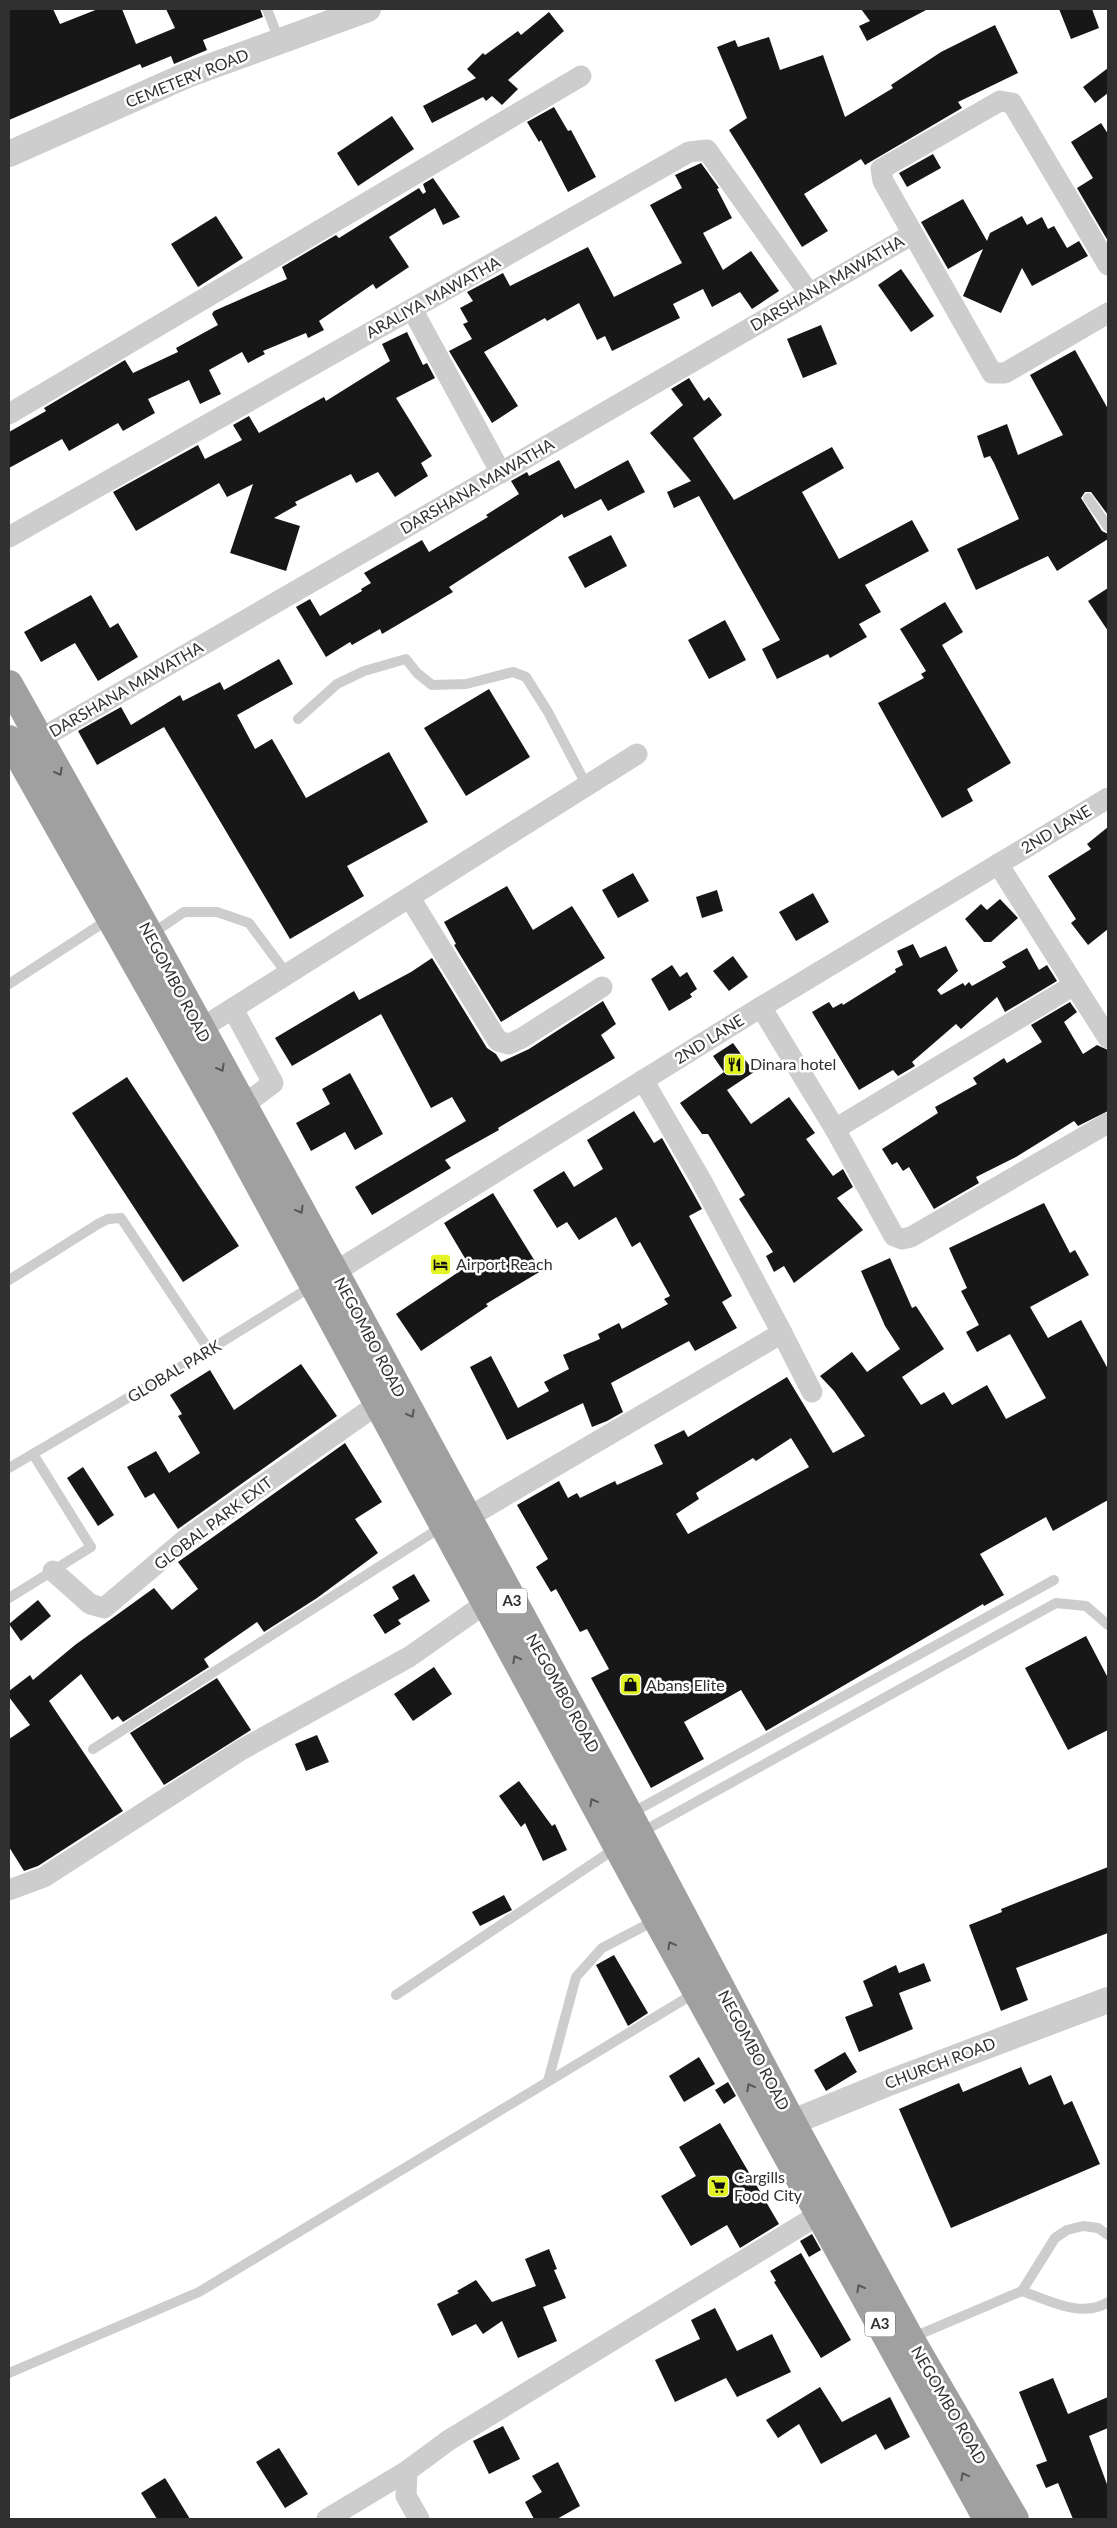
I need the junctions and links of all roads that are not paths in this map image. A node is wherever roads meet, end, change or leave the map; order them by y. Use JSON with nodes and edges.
{"nodes":[{"id":1,"x":267,"y":9,"type":"edge"},
{"id":2,"x":352,"y":11,"type":"edge"},
{"id":3,"x":280,"y":42,"type":"junction"},
{"id":4,"x":581,"y":76,"type":"dead end"},
{"id":5,"x":9,"y":154,"type":"edge"},
{"id":6,"x":913,"y":234,"type":"junction"},
{"id":7,"x":1108,"y":265,"type":"edge"},
{"id":8,"x":809,"y":293,"type":"junction"},
{"id":9,"x":412,"y":309,"type":"junction"},
{"id":10,"x":1108,"y":313,"type":"edge"},
{"id":11,"x":9,"y":414,"type":"edge"},
{"id":12,"x":501,"y":473,"type":"junction"},
{"id":13,"x":1088,"y":498,"type":"dead end"},
{"id":14,"x":1108,"y":527,"type":"edge"},
{"id":15,"x":9,"y":537,"type":"edge"},
{"id":16,"x":9,"y":684,"type":"edge"},
{"id":17,"x":298,"y":719,"type":"dead end"},
{"id":18,"x":9,"y":739,"type":"edge"},
{"id":19,"x":40,"y":739,"type":"junction"},
{"id":20,"x":637,"y":754,"type":"dead end"},
{"id":21,"x":587,"y":786,"type":"junction"},
{"id":22,"x":1108,"y":798,"type":"edge"},
{"id":23,"x":998,"y":864,"type":"junction"},
{"id":24,"x":410,"y":898,"type":"junction"},
{"id":25,"x":109,"y":919,"type":"junction"},
{"id":26,"x":150,"y":935,"type":"junction"},
{"id":27,"x":287,"y":974,"type":"junction"},
{"id":28,"x":9,"y":984,"type":"edge"},
{"id":29,"x":1074,"y":984,"type":"junction"},
{"id":30,"x":602,"y":987,"type":"dead end"},
{"id":31,"x":761,"y":1007,"type":"junction"},
{"id":32,"x":233,"y":1009,"type":"junction"},
{"id":33,"x":200,"y":1029,"type":"junction"},
{"id":34,"x":1108,"y":1038,"type":"edge"},
{"id":35,"x":643,"y":1080,"type":"junction"},
{"id":36,"x":233,"y":1113,"type":"junction"},
{"id":37,"x":1108,"y":1123,"type":"edge"},
{"id":38,"x":835,"y":1129,"type":"junction"},
{"id":39,"x":324,"y":1278,"type":"junction"},
{"id":40,"x":9,"y":1280,"type":"edge"},
{"id":41,"x":782,"y":1333,"type":"junction"},
{"id":42,"x":209,"y":1350,"type":"junction"},
{"id":43,"x":812,"y":1392,"type":"dead end"},
{"id":44,"x":378,"y":1404,"type":"junction"},
{"id":45,"x":32,"y":1454,"type":"junction"},
{"id":46,"x":9,"y":1468,"type":"edge"},
{"id":47,"x":455,"y":1522,"type":"junction"},
{"id":48,"x":52,"y":1571,"type":"junction"},
{"id":49,"x":1054,"y":1580,"type":"dead end"},
{"id":50,"x":9,"y":1598,"type":"edge"},
{"id":51,"x":486,"y":1603,"type":"junction"},
{"id":52,"x":1108,"y":1625,"type":"edge"},
{"id":53,"x":93,"y":1749,"type":"dead end"},
{"id":54,"x":629,"y":1832,"type":"junction"},
{"id":55,"x":9,"y":1890,"type":"edge"},
{"id":56,"x":657,"y":1920,"type":"junction"},
{"id":57,"x":697,"y":1992,"type":"junction"},
{"id":58,"x":396,"y":1994,"type":"dead end"},
{"id":59,"x":1108,"y":2000,"type":"edge"},
{"id":60,"x":548,"y":2081,"type":"junction"},
{"id":61,"x":783,"y":2126,"type":"junction"},
{"id":62,"x":820,"y":2214,"type":"junction"},
{"id":63,"x":1108,"y":2235,"type":"edge"},
{"id":64,"x":1022,"y":2291,"type":"junction"},
{"id":65,"x":1108,"y":2302,"type":"edge"},
{"id":66,"x":910,"y":2338,"type":"junction"},
{"id":67,"x":9,"y":2373,"type":"edge"},
{"id":68,"x":407,"y":2471,"type":"junction"},
{"id":69,"x":327,"y":2519,"type":"edge"},
{"id":70,"x":420,"y":2519,"type":"edge"},
{"id":71,"x":987,"y":2519,"type":"edge"},
{"id":72,"x":1015,"y":2519,"type":"edge"}],
"edges":[{"from":1,"to":3,"type":"lane"},
{"from":2,"to":3,"type":"street","name":"CEMETERY ROAD"},
{"from":3,"to":5,"type":"street","name":"CEMETERY ROAD"},
{"from":4,"to":11,"type":"street"},
{"from":6,"to":7,"type":"street"},
{"from":6,"to":8,"type":"street","name":"DARSHANA MAWATHA"},
{"from":6,"to":10,"type":"street"},
{"from":8,"to":9,"type":"street","name":"ARALIYA MAWATHA"},
{"from":8,"to":12,"type":"street","name":"DARSHANA MAWATHA"},
{"from":9,"to":12,"type":"street"},
{"from":9,"to":15,"type":"street","name":"ARALIYA MAWATHA"},
{"from":12,"to":19,"type":"street","name":"DARSHANA MAWATHA"},
{"from":13,"to":14,"type":"lane"},
{"from":16,"to":19,"type":"highway","name":"NEGOMBO ROAD","number":"A3"},
{"from":17,"to":21,"type":"lane"},
{"from":18,"to":25,"type":"highway","name":"NEGOMBO ROAD","number":"A3"},
{"from":19,"to":26,"type":"highway","name":"NEGOMBO ROAD","number":"A3","one_way":true},
{"from":20,"to":21,"type":"street"},
{"from":21,"to":24,"type":"street"},
{"from":22,"to":23,"type":"street","name":"2ND LANE"},
{"from":23,"to":29,"type":"street"},
{"from":23,"to":31,"type":"street","name":"2ND LANE"},
{"from":24,"to":27,"type":"street"},
{"from":24,"to":30,"type":"street"},
{"from":25,"to":28,"type":"lane"},
{"from":25,"to":36,"type":"highway","name":"NEGOMBO ROAD","number":"A3"},
{"from":26,"to":27,"type":"lane"},
{"from":26,"to":33,"type":"highway","name":"NEGOMBO ROAD","number":"A3"},
{"from":27,"to":32,"type":"street"},
{"from":29,"to":34,"type":"street"},
{"from":29,"to":38,"type":"street"},
{"from":31,"to":35,"type":"street","name":"2ND LANE"},
{"from":31,"to":38,"type":"street"},
{"from":32,"to":33,"type":"street"},
{"from":32,"to":36,"type":"street"},
{"from":33,"to":36,"type":"highway","name":"NEGOMBO ROAD","number":"A3","one_way":true},
{"from":35,"to":39,"type":"street","name":"2ND LANE"},
{"from":35,"to":41,"type":"street"},
{"from":36,"to":39,"type":"highway","name":"NEGOMBO ROAD","number":"A3"},
{"from":37,"to":38,"type":"street"},
{"from":39,"to":42,"type":"lane","name":"GLOBAL PARK"},
{"from":39,"to":44,"type":"highway","name":"NEGOMBO ROAD","number":"A3"},
{"from":39,"to":47,"type":"highway","name":"NEGOMBO ROAD","number":"A3","one_way":true},
{"from":40,"to":42,"type":"lane"},
{"from":41,"to":43,"type":"street"},
{"from":41,"to":47,"type":"street"},
{"from":42,"to":45,"type":"lane","name":"GLOBAL PARK"},
{"from":44,"to":47,"type":"highway","name":"NEGOMBO ROAD","number":"A3"},
{"from":44,"to":48,"type":"street","name":"GLOBAL PARK EXIT"},
{"from":45,"to":46,"type":"lane","name":"GLOBAL PARK"},
{"from":45,"to":48,"type":"lane"},
{"from":47,"to":51,"type":"highway","name":"NEGOMBO ROAD","number":"A3"},
{"from":47,"to":53,"type":"lane"},
{"from":47,"to":54,"type":"highway","name":"NEGOMBO ROAD","number":"A3"},
{"from":48,"to":50,"type":"lane"},
{"from":49,"to":54,"type":"lane"},
{"from":54,"to":51,"type":"highway","name":"NEGOMBO ROAD","number":"A3","one_way":true},
{"from":51,"to":55,"type":"street"},
{"from":52,"to":54,"type":"lane"},
{"from":54,"to":56,"type":"highway","name":"NEGOMBO ROAD","number":"A3"},
{"from":54,"to":58,"type":"lane"},
{"from":54,"to":61,"type":"highway","name":"NEGOMBO ROAD","number":"A3"},
{"from":57,"to":56,"type":"highway","name":"NEGOMBO ROAD","number":"A3","one_way":true},
{"from":56,"to":60,"type":"lane"},
{"from":57,"to":60,"type":"lane"},
{"from":61,"to":57,"type":"highway","name":"NEGOMBO ROAD","number":"A3","one_way":true},
{"from":59,"to":61,"type":"street","name":"CHURCH ROAD"},
{"from":60,"to":67,"type":"lane"},
{"from":61,"to":62,"type":"highway","name":"NEGOMBO ROAD","number":"A3"},
{"from":61,"to":66,"type":"highway","name":"NEGOMBO ROAD","number":"A3"},
{"from":62,"to":68,"type":"street"},
{"from":71,"to":62,"type":"highway","name":"NEGOMBO ROAD","number":"A3","one_way":true},
{"from":63,"to":64,"type":"lane"},
{"from":64,"to":65,"type":"lane"},
{"from":64,"to":66,"type":"lane"},
{"from":66,"to":72,"type":"highway","name":"NEGOMBO ROAD","number":"A3"},
{"from":68,"to":69,"type":"street"},
{"from":68,"to":70,"type":"street"}]}
